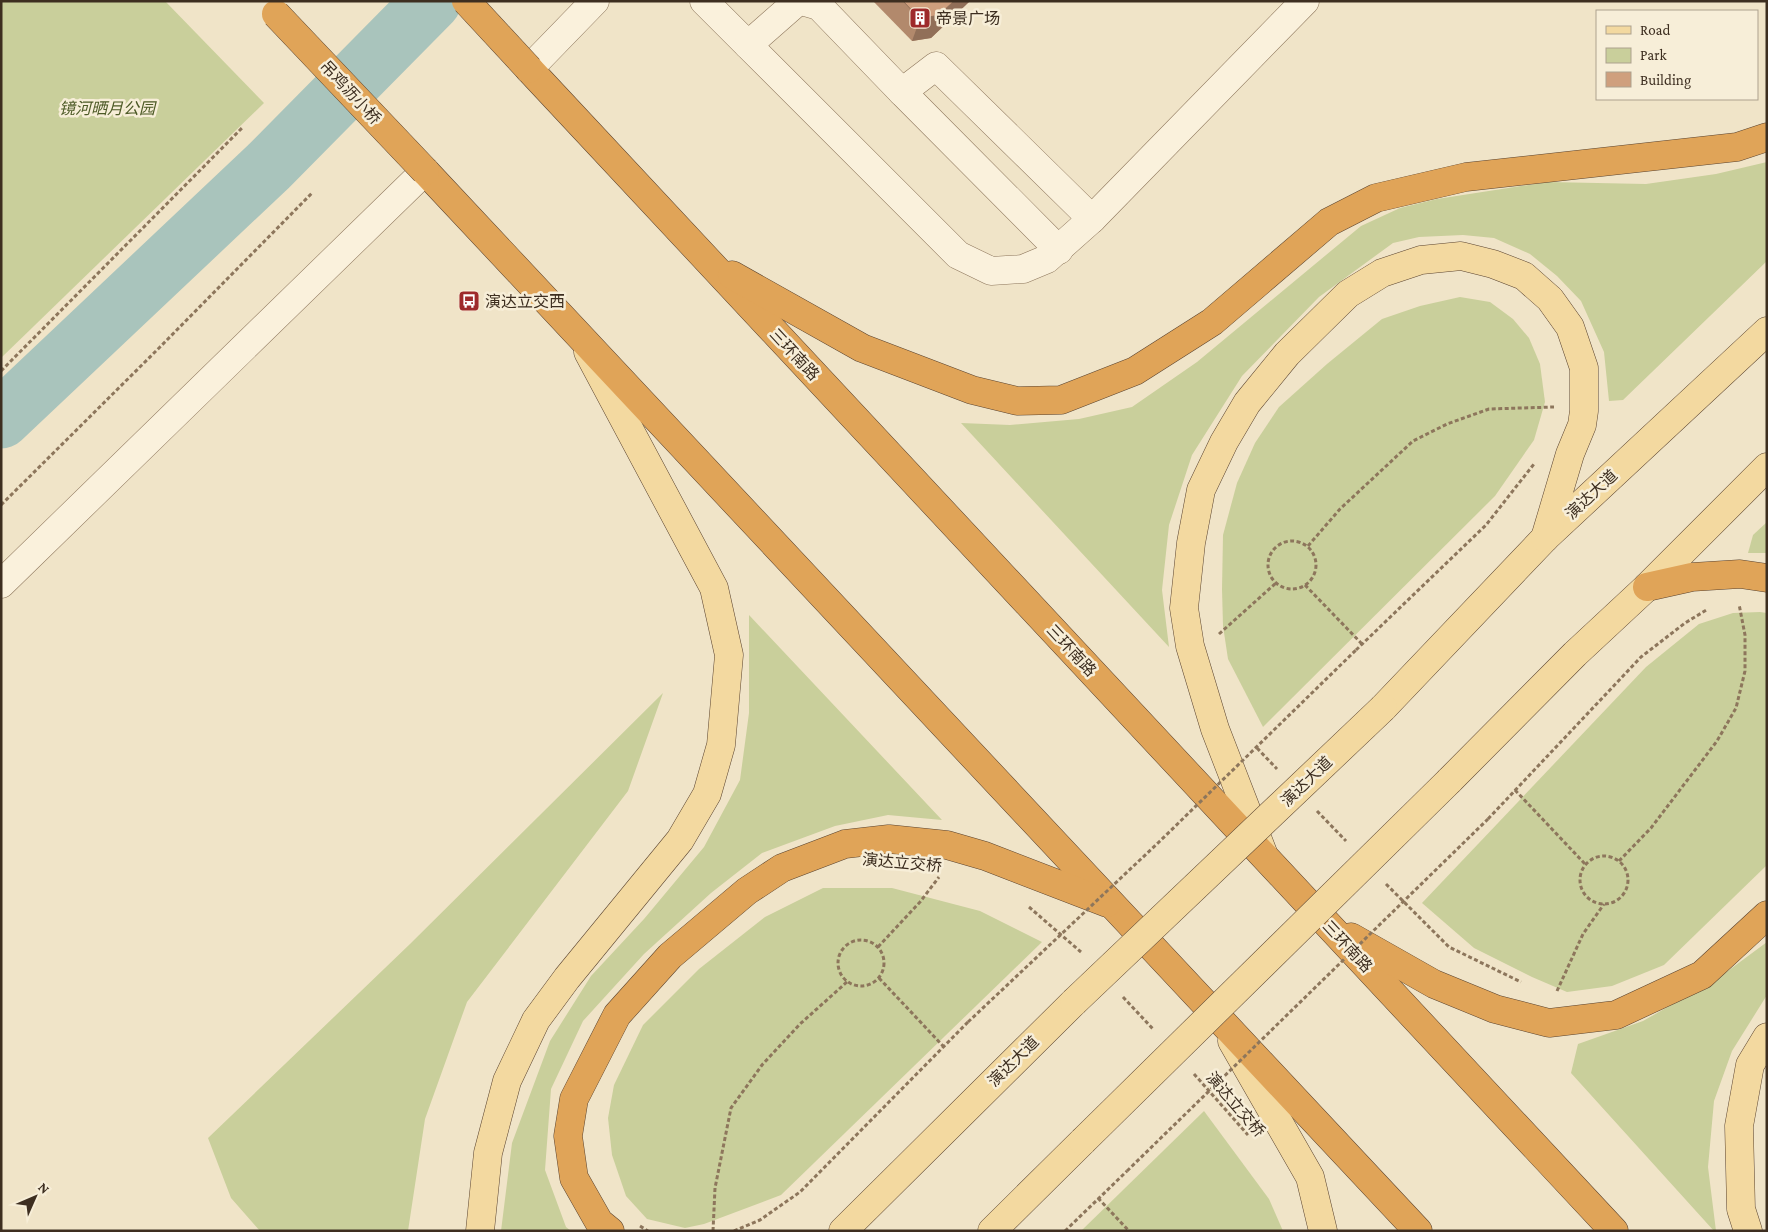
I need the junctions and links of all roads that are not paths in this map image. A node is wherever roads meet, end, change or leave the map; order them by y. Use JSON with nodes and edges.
{"nodes":[{"id":1,"x":466,"y":1,"type":"edge"},
{"id":2,"x":595,"y":1,"type":"edge"},
{"id":3,"x":704,"y":1,"type":"edge"},
{"id":4,"x":798,"y":1,"type":"edge"},
{"id":5,"x":802,"y":1,"type":"edge"},
{"id":6,"x":1305,"y":1,"type":"edge"},
{"id":7,"x":271,"y":8,"type":"edge"},
{"id":8,"x":748,"y":45,"type":"junction"},
{"id":9,"x":529,"y":69,"type":"junction"},
{"id":10,"x":902,"y":92,"type":"junction"},
{"id":11,"x":1767,"y":137,"type":"edge"},
{"id":12,"x":425,"y":171,"type":"junction"},
{"id":13,"x":1092,"y":219,"type":"junction"},
{"id":14,"x":1059,"y":250,"type":"junction"},
{"id":15,"x":709,"y":262,"type":"junction"},
{"id":16,"x":1767,"y":331,"type":"edge"},
{"id":17,"x":582,"y":339,"type":"junction"},
{"id":18,"x":1767,"y":467,"type":"edge"},
{"id":19,"x":1545,"y":538,"type":"junction"},
{"id":20,"x":1767,"y":578,"type":"edge"},
{"id":21,"x":1,"y":584,"type":"edge"},
{"id":22,"x":1647,"y":587,"type":"junction"},
{"id":23,"x":1264,"y":856,"type":"junction"},
{"id":24,"x":1114,"y":906,"type":"junction"},
{"id":25,"x":1767,"y":915,"type":"edge"},
{"id":26,"x":1326,"y":922,"type":"junction"},
{"id":27,"x":1221,"y":1020,"type":"junction"},
{"id":28,"x":1767,"y":1038,"type":"edge"},
{"id":29,"x":622,"y":1226,"type":"edge"},
{"id":30,"x":480,"y":1231,"type":"edge"},
{"id":31,"x":844,"y":1231,"type":"edge"},
{"id":32,"x":992,"y":1231,"type":"edge"},
{"id":33,"x":1323,"y":1231,"type":"edge"},
{"id":34,"x":1418,"y":1231,"type":"edge"},
{"id":35,"x":1614,"y":1231,"type":"edge"},
{"id":36,"x":1748,"y":1231,"type":"edge"}],
"edges":[{"from":1,"to":9,"type":"highway","bridge":true},
{"from":2,"to":9,"type":"street"},
{"from":3,"to":8,"type":"street"},
{"from":4,"to":8,"type":"street"},
{"from":5,"to":10,"type":"street"},
{"from":6,"to":13,"type":"street"},
{"from":7,"to":12,"type":"highway","name":"吊鸡沥小桥","bridge":true},
{"from":8,"to":14,"type":"street"},
{"from":9,"to":15,"type":"highway","name":"三环南路"},
{"from":10,"to":13,"type":"street"},
{"from":10,"to":14,"type":"street"},
{"from":11,"to":15,"type":"highway"},
{"from":12,"to":17,"type":"highway"},
{"from":12,"to":21,"type":"street"},
{"from":13,"to":14,"type":"street"},
{"from":15,"to":23,"type":"highway","name":"三环南路"},
{"from":16,"to":19,"type":"main road","name":"演达大道"},
{"from":17,"to":24,"type":"highway"},
{"from":17,"to":30,"type":"main road"},
{"from":18,"to":22,"type":"main road"},
{"from":19,"to":23,"type":"main road"},
{"from":19,"to":31,"type":"main road","name":"演达大道","bridge":true},
{"from":20,"to":22,"type":"highway"},
{"from":22,"to":32,"type":"main road","bridge":true},
{"from":23,"to":26,"type":"highway","name":"三环南路"},
{"from":24,"to":27,"type":"highway"},
{"from":24,"to":29,"type":"highway"},
{"from":25,"to":26,"type":"highway"},
{"from":26,"to":35,"type":"highway","name":"三环南路"},
{"from":27,"to":33,"type":"main road"},
{"from":27,"to":34,"type":"highway"},
{"from":28,"to":36,"type":"main road"}]}
